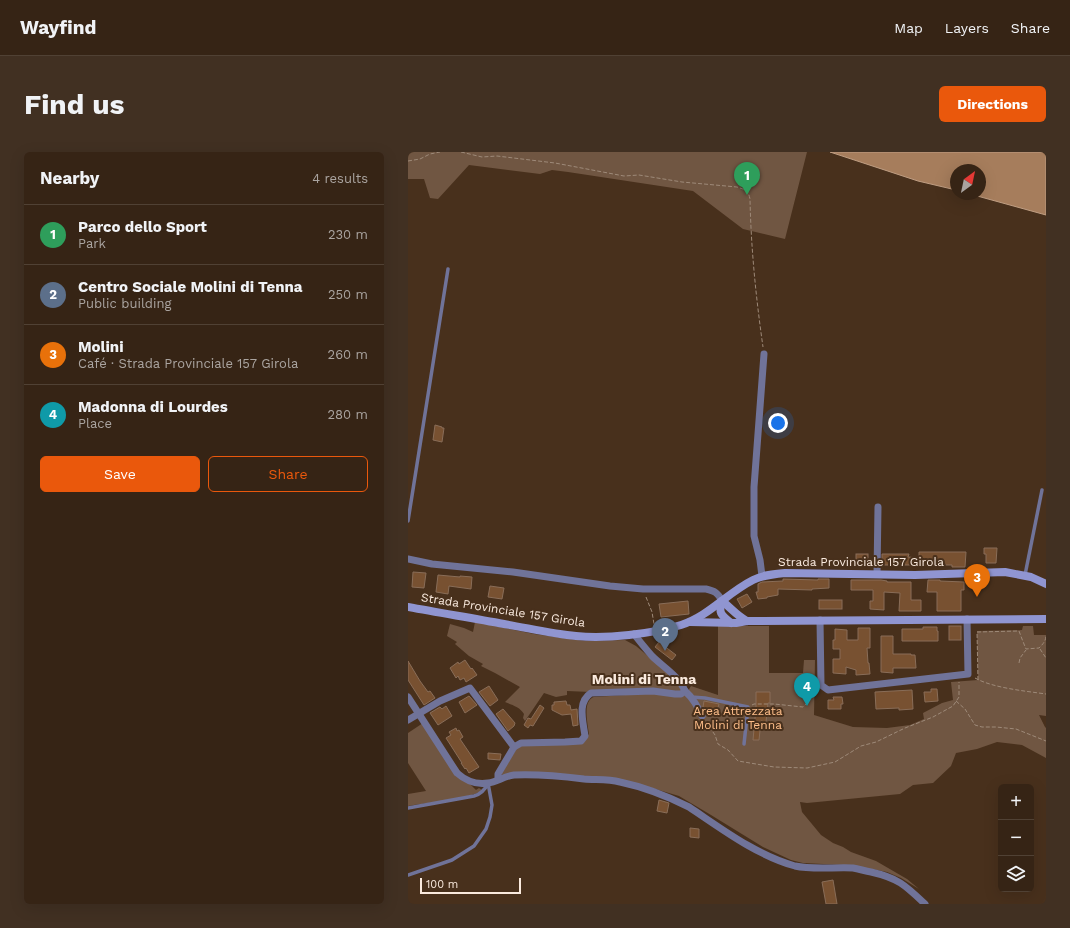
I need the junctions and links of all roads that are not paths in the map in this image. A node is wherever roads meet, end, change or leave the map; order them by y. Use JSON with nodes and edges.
{"nodes":[{"id":1,"x":448,"y":269,"type":"dead end"},
{"id":2,"x":764,"y":354,"type":"road end"},
{"id":3,"x":1042,"y":490,"type":"dead end"},
{"id":4,"x":878,"y":507,"type":"dead end"},
{"id":5,"x":408,"y":521,"type":"edge"},
{"id":6,"x":408,"y":560,"type":"edge"},
{"id":7,"x":877,"y":574,"type":"junction"},
{"id":8,"x":762,"y":576,"type":"junction"},
{"id":9,"x":1025,"y":576,"type":"junction"},
{"id":10,"x":1046,"y":584,"type":"edge"},
{"id":11,"x":722,"y":601,"type":"junction"},
{"id":12,"x":408,"y":607,"type":"edge"},
{"id":13,"x":967,"y":619,"type":"junction"},
{"id":14,"x":1046,"y":619,"type":"edge"},
{"id":15,"x":747,"y":620,"type":"junction"},
{"id":16,"x":820,"y":620,"type":"junction"},
{"id":17,"x":689,"y":622,"type":"junction"},
{"id":18,"x":730,"y":623,"type":"junction"},
{"id":19,"x":634,"y":634,"type":"junction"},
{"id":20,"x":685,"y":691,"type":"junction"},
{"id":21,"x":691,"y":697,"type":"junction"},
{"id":22,"x":408,"y":698,"type":"edge"},
{"id":23,"x":418,"y":713,"type":"junction"},
{"id":24,"x":702,"y":716,"type":"road end"},
{"id":25,"x":408,"y":720,"type":"edge"},
{"id":26,"x":744,"y":744,"type":"dead end"},
{"id":27,"x":514,"y":747,"type":"junction"},
{"id":28,"x":498,"y":779,"type":"junction"},
{"id":29,"x":488,"y":783,"type":"junction"},
{"id":30,"x":408,"y":808,"type":"edge"},
{"id":31,"x":408,"y":875,"type":"edge"},
{"id":32,"x":925,"y":904,"type":"edge"}],
"edges":[{"from":1,"to":5,"type":"lane"},
{"from":2,"to":8,"type":"street"},
{"from":3,"to":9,"type":"lane"},
{"from":4,"to":7,"type":"street"},
{"from":6,"to":11,"type":"street"},
{"from":7,"to":8,"type":"main road","name":"Strada Provinciale 157 Girola"},
{"from":7,"to":9,"type":"main road","name":"Strada Provinciale 157 Girola"},
{"from":8,"to":11,"type":"main road","name":"Strada Provinciale 157 Girola"},
{"from":9,"to":10,"type":"main road","name":"Strada Provinciale 157 Girola"},
{"from":11,"to":15,"type":"main road"},
{"from":11,"to":17,"type":"main road","name":"Strada Provinciale 157 Girola"},
{"from":11,"to":18,"type":"main road"},
{"from":12,"to":19,"type":"main road","name":"Strada Provinciale 157 Girola"},
{"from":13,"to":14,"type":"main road","name":"Strada Provinciale 157 Girola"},
{"from":13,"to":16,"type":"main road","name":"Strada Provinciale 157 Girola"},
{"from":13,"to":16,"type":"street"},
{"from":15,"to":16,"type":"main road","name":"Strada Provinciale 157 Girola"},
{"from":15,"to":18,"type":"main road","name":"Strada Provinciale 157 Girola"},
{"from":17,"to":18,"type":"main road","name":"Strada Provinciale 157 Girola"},
{"from":17,"to":19,"type":"main road","name":"Strada Provinciale 157 Girola"},
{"from":19,"to":20,"type":"street"},
{"from":20,"to":21,"type":"street"},
{"from":20,"to":27,"type":"street"},
{"from":21,"to":24,"type":"street"},
{"from":21,"to":26,"type":"lane"},
{"from":22,"to":23,"type":"street"},
{"from":23,"to":25,"type":"street"},
{"from":23,"to":27,"type":"street"},
{"from":23,"to":29,"type":"street"},
{"from":27,"to":28,"type":"street"},
{"from":28,"to":29,"type":"street"},
{"from":28,"to":32,"type":"street"},
{"from":29,"to":30,"type":"lane"},
{"from":29,"to":31,"type":"lane"}]}
